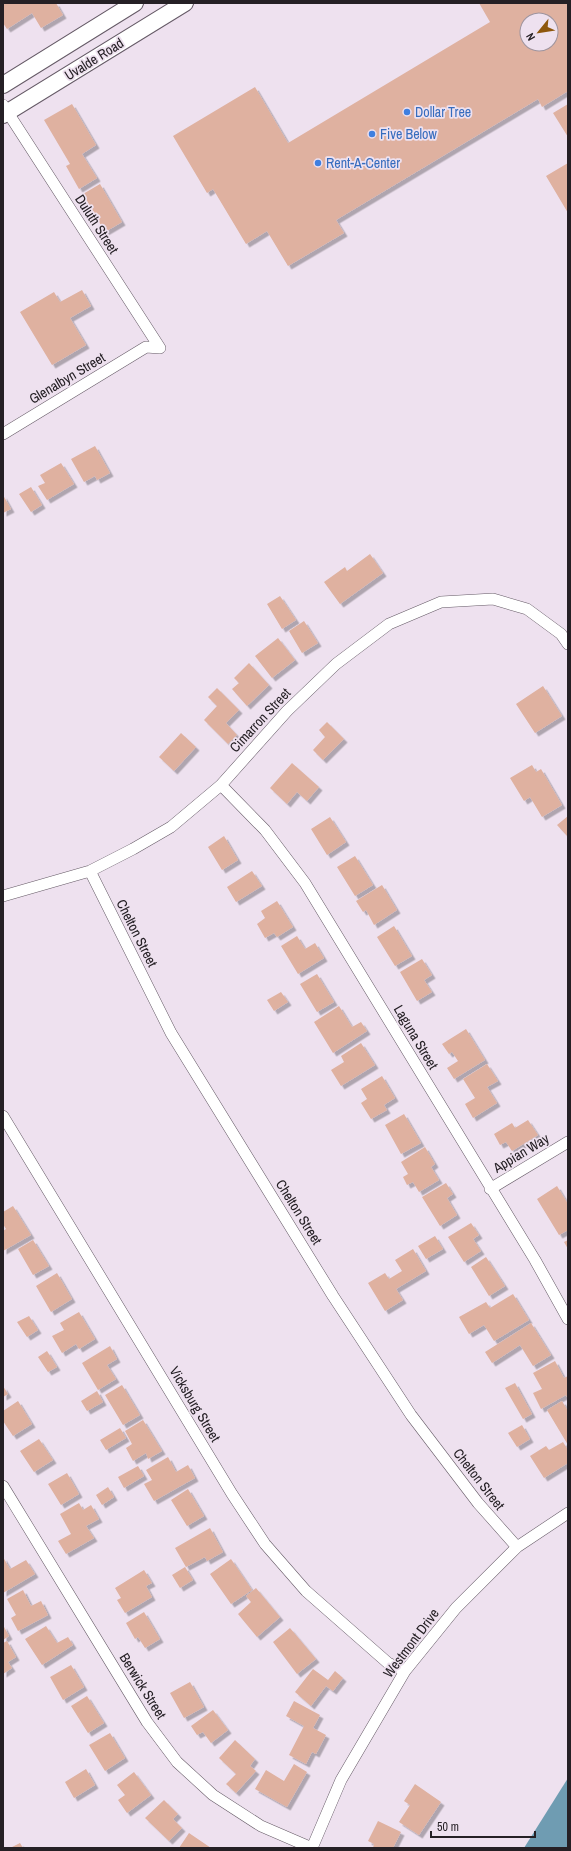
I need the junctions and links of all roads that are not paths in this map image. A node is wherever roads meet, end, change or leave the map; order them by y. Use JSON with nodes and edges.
{"nodes":[{"id":1,"x":134,"y":3,"type":"edge"},
{"id":2,"x":181,"y":4,"type":"edge"},
{"id":3,"x":3,"y":85,"type":"edge"},
{"id":4,"x":4,"y":111,"type":"edge"},
{"id":5,"x":146,"y":347,"type":"joint"},
{"id":6,"x":3,"y":434,"type":"edge"},
{"id":7,"x":568,"y":644,"type":"edge"},
{"id":8,"x":221,"y":785,"type":"junction"},
{"id":9,"x":90,"y":871,"type":"junction"},
{"id":10,"x":3,"y":896,"type":"edge"},
{"id":11,"x":3,"y":1116,"type":"edge"},
{"id":12,"x":568,"y":1142,"type":"edge"},
{"id":13,"x":490,"y":1189,"type":"junction"},
{"id":14,"x":568,"y":1319,"type":"edge"},
{"id":15,"x":3,"y":1486,"type":"edge"},
{"id":16,"x":568,"y":1513,"type":"edge"},
{"id":17,"x":517,"y":1547,"type":"junction"},
{"id":18,"x":405,"y":1671,"type":"junction"},
{"id":19,"x":312,"y":1848,"type":"edge"}],
"edges":[{"from":1,"to":3,"type":"main road","name":"Uvalde Road"},
{"from":2,"to":4,"type":"main road","name":"Uvalde Road"},
{"from":4,"to":5,"type":"street","name":"Duluth Street"},
{"from":5,"to":6,"type":"street","name":"Glenalbyn Street"},
{"from":7,"to":8,"type":"street","name":"Cimarron Street"},
{"from":8,"to":9,"type":"street","name":"Cimarron Street"},
{"from":8,"to":13,"type":"street","name":"Laguna Street"},
{"from":9,"to":10,"type":"street","name":"Cimarron Street"},
{"from":9,"to":17,"type":"street","name":"Chelton Street"},
{"from":11,"to":18,"type":"street","name":"Vicksburg Street"},
{"from":12,"to":13,"type":"street","name":"Appian Way"},
{"from":13,"to":14,"type":"street","name":"Laguna Street"},
{"from":15,"to":19,"type":"street","name":"Berwick Street"},
{"from":16,"to":17,"type":"street","name":"Westmont Drive"},
{"from":17,"to":18,"type":"street","name":"Westmont Drive"},
{"from":18,"to":19,"type":"street","name":"Westmont Drive"}]}
